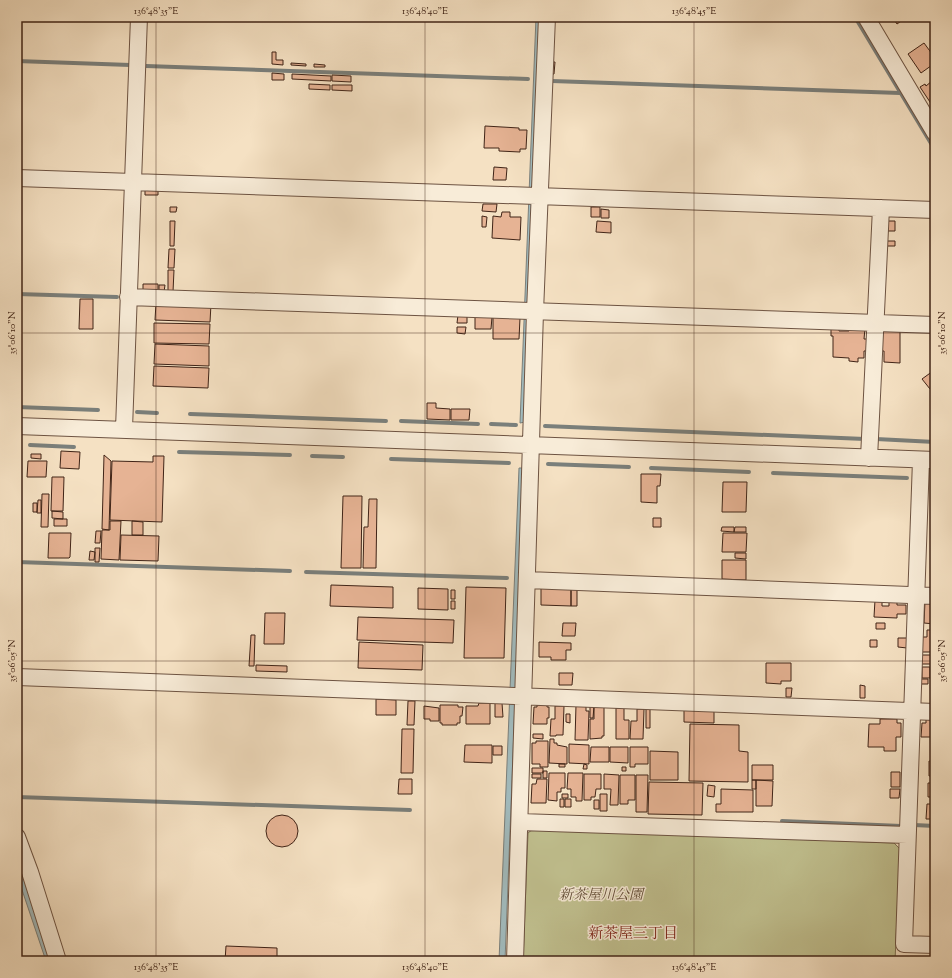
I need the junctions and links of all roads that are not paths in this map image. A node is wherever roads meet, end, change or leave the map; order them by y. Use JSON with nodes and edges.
{"nodes":[{"id":1,"x":139,"y":17,"type":"edge"},
{"id":2,"x":547,"y":17,"type":"edge"},
{"id":3,"x":866,"y":17,"type":"edge"},
{"id":4,"x":935,"y":133,"type":"edge"},
{"id":5,"x":17,"y":178,"type":"edge"},
{"id":6,"x":132,"y":182,"type":"junction"},
{"id":7,"x":534,"y":196,"type":"junction"},
{"id":8,"x":881,"y":208,"type":"junction"},
{"id":9,"x":935,"y":210,"type":"edge"},
{"id":10,"x":128,"y":297,"type":"junction"},
{"id":11,"x":530,"y":312,"type":"junction"},
{"id":12,"x":875,"y":323,"type":"junction"},
{"id":13,"x":935,"y":325,"type":"edge"},
{"id":14,"x":17,"y":426,"type":"edge"},
{"id":15,"x":124,"y":429,"type":"junction"},
{"id":16,"x":531,"y":446,"type":"junction"},
{"id":17,"x":869,"y":458,"type":"junction"},
{"id":18,"x":928,"y":460,"type":"edge"},
{"id":19,"x":527,"y":580,"type":"junction"},
{"id":20,"x":916,"y":595,"type":"junction"},
{"id":21,"x":935,"y":596,"type":"edge"},
{"id":22,"x":17,"y":677,"type":"edge"},
{"id":23,"x":516,"y":696,"type":"junction"},
{"id":24,"x":911,"y":711,"type":"junction"},
{"id":25,"x":935,"y":712,"type":"edge"},
{"id":26,"x":520,"y":822,"type":"junction"},
{"id":27,"x":907,"y":835,"type":"junction"},
{"id":28,"x":17,"y":837,"type":"edge"},
{"id":29,"x":23,"y":873,"type":"edge"},
{"id":30,"x":935,"y":945,"type":"edge"},
{"id":31,"x":58,"y":961,"type":"edge"},
{"id":32,"x":515,"y":961,"type":"edge"}],
"edges":[{"from":1,"to":6,"type":"street"},
{"from":2,"to":7,"type":"street"},
{"from":3,"to":4,"type":"street"},
{"from":5,"to":6,"type":"street"},
{"from":6,"to":7,"type":"street"},
{"from":6,"to":10,"type":"street"},
{"from":7,"to":8,"type":"street"},
{"from":7,"to":11,"type":"street"},
{"from":8,"to":9,"type":"street"},
{"from":8,"to":12,"type":"street"},
{"from":10,"to":11,"type":"street"},
{"from":10,"to":15,"type":"street"},
{"from":11,"to":12,"type":"street"},
{"from":11,"to":16,"type":"street"},
{"from":12,"to":13,"type":"street"},
{"from":12,"to":17,"type":"street"},
{"from":14,"to":15,"type":"street"},
{"from":15,"to":16,"type":"street"},
{"from":16,"to":17,"type":"street"},
{"from":16,"to":19,"type":"street"},
{"from":17,"to":18,"type":"street"},
{"from":18,"to":20,"type":"street"},
{"from":19,"to":20,"type":"street"},
{"from":19,"to":23,"type":"street"},
{"from":20,"to":21,"type":"street"},
{"from":20,"to":24,"type":"street"},
{"from":22,"to":23,"type":"street"},
{"from":23,"to":24,"type":"street"},
{"from":23,"to":26,"type":"street"},
{"from":24,"to":25,"type":"street"},
{"from":24,"to":27,"type":"street"},
{"from":26,"to":27,"type":"street"},
{"from":26,"to":32,"type":"street"},
{"from":27,"to":30,"type":"street"},
{"from":28,"to":29,"type":"street"},
{"from":29,"to":31,"type":"street"}]}
